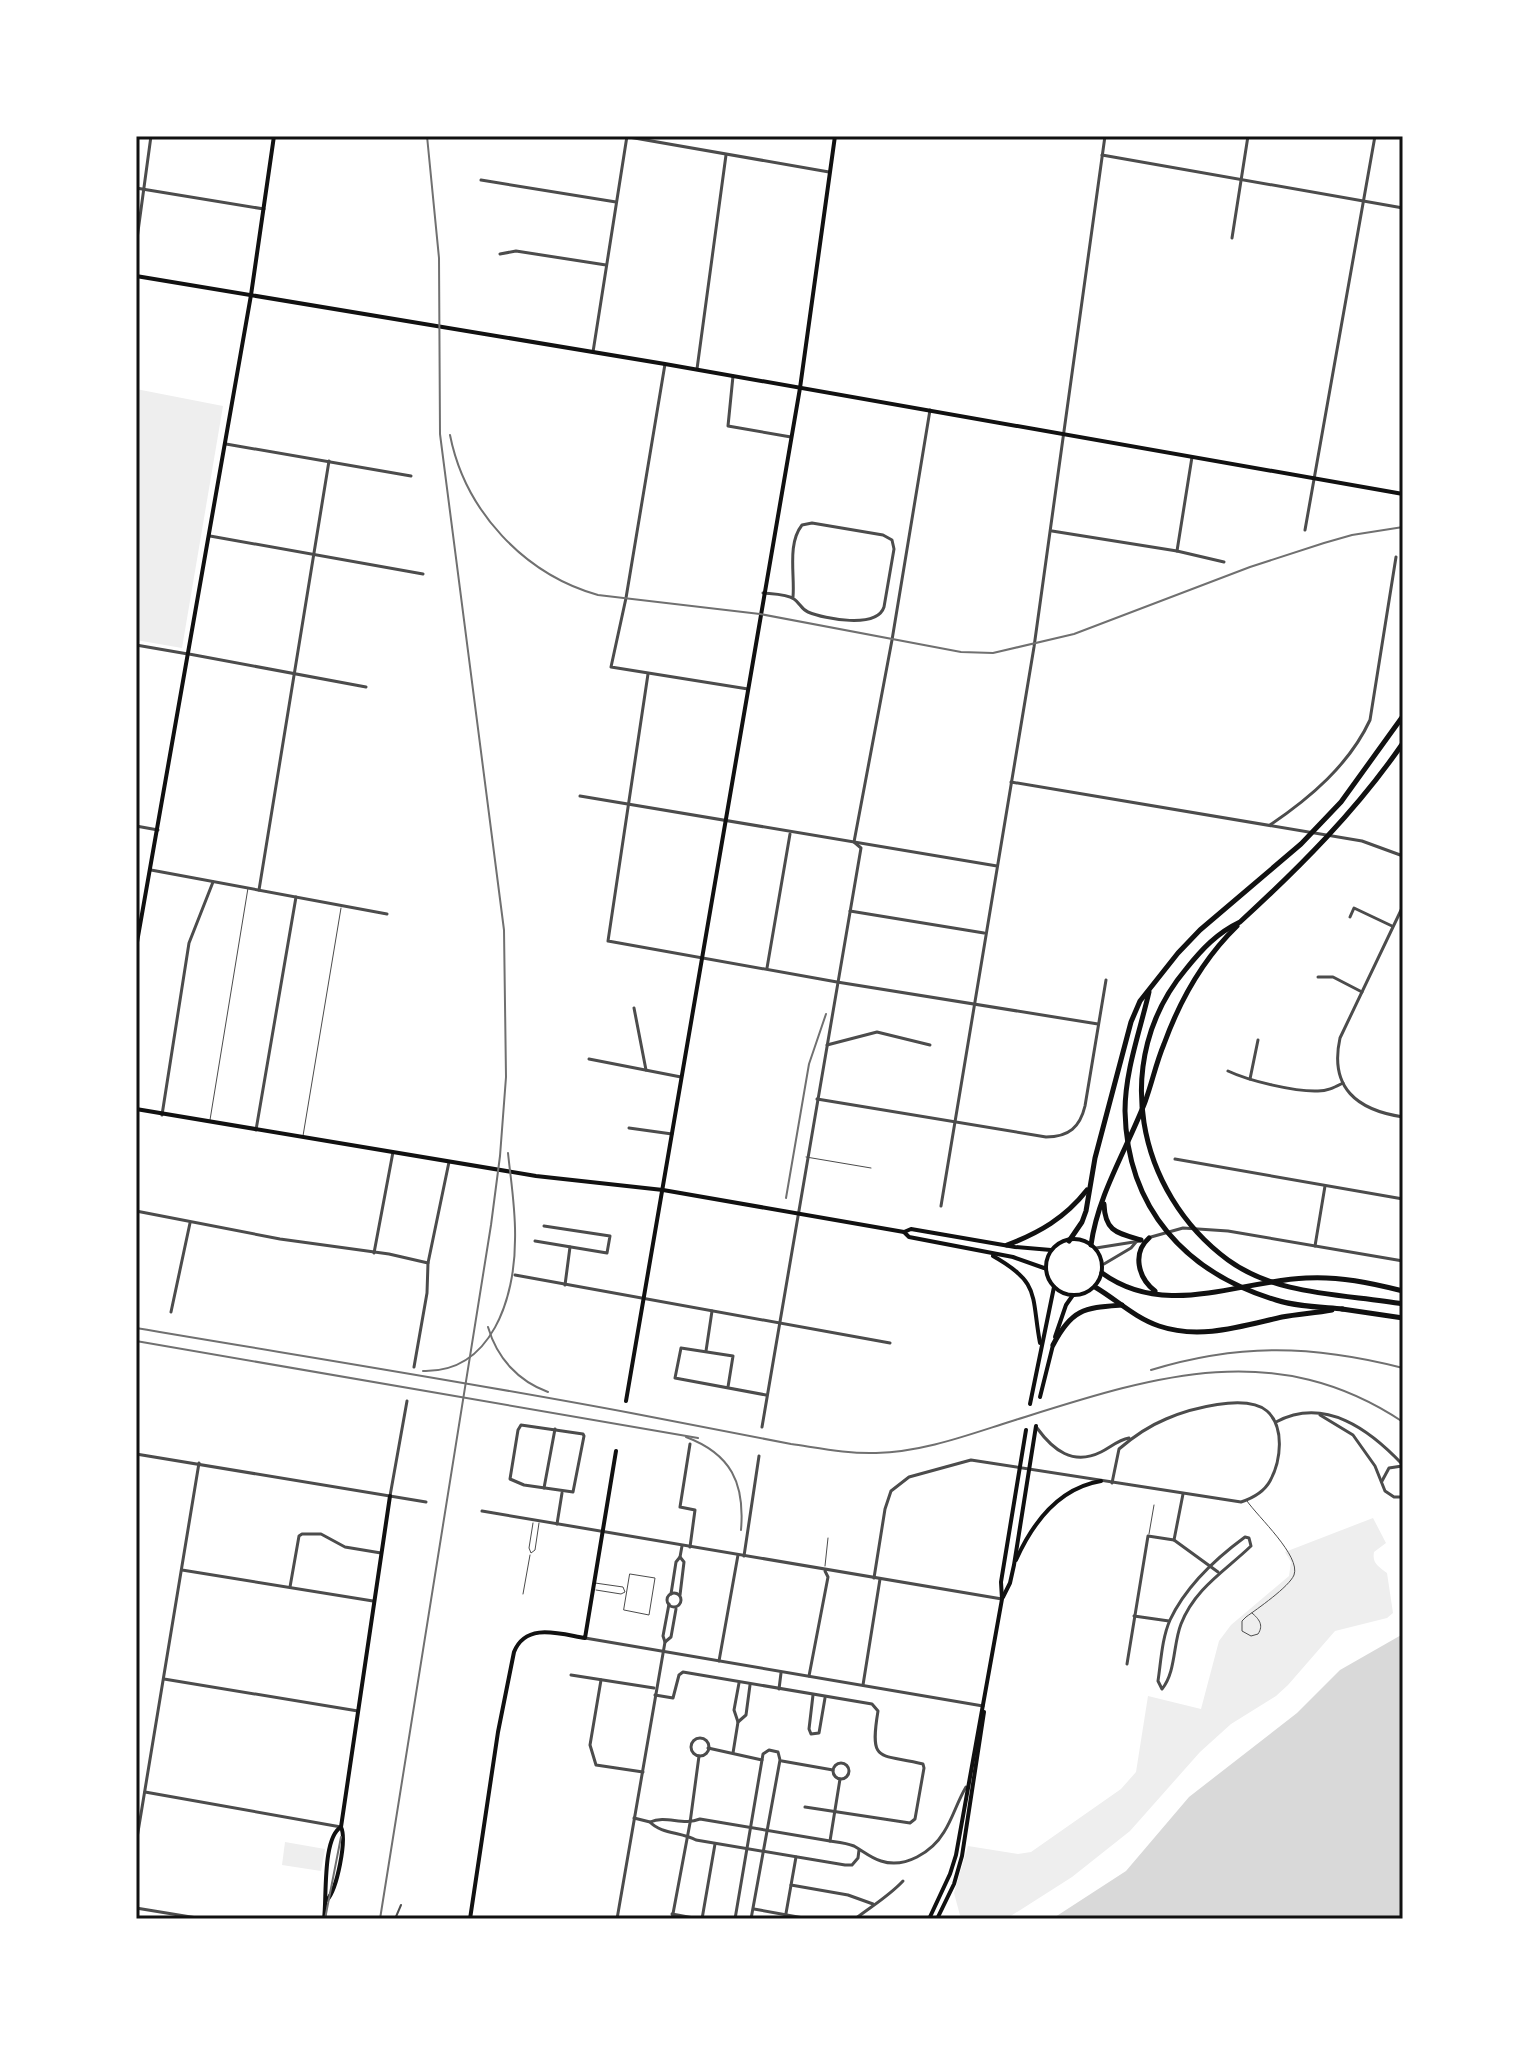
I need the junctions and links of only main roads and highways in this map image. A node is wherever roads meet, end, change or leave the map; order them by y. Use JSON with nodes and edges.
{"nodes":[{"id":1,"x":274,"y":136,"type":"edge"},
{"id":2,"x":835,"y":136,"type":"edge"},
{"id":3,"x":136,"y":276,"type":"edge"},
{"id":4,"x":251,"y":295,"type":"junction"},
{"id":5,"x":800,"y":388,"type":"junction"},
{"id":6,"x":1403,"y":494,"type":"edge"},
{"id":7,"x":1403,"y":716,"type":"edge"},
{"id":8,"x":1403,"y":743,"type":"edge"},
{"id":9,"x":1240,"y":922,"type":"junction"},
{"id":10,"x":137,"y":937,"type":"edge"},
{"id":11,"x":136,"y":948,"type":"edge"},
{"id":12,"x":1151,"y":988,"type":"junction"},
{"id":13,"x":136,"y":1109,"type":"edge"},
{"id":14,"x":663,"y":1190,"type":"junction"},
{"id":15,"x":1087,"y":1190,"type":"junction"},
{"id":16,"x":1104,"y":1201,"type":"junction"},
{"id":17,"x":904,"y":1232,"type":"junction"},
{"id":18,"x":1149,"y":1238,"type":"road end"},
{"id":19,"x":1069,"y":1241,"type":"junction"},
{"id":20,"x":1138,"y":1241,"type":"road end"},
{"id":21,"x":1007,"y":1245,"type":"junction"},
{"id":22,"x":1094,"y":1247,"type":"junction"},
{"id":23,"x":1052,"y":1250,"type":"junction"},
{"id":24,"x":987,"y":1253,"type":"junction"},
{"id":25,"x":1044,"y":1268,"type":"junction"},
{"id":26,"x":1102,"y":1273,"type":"junction"},
{"id":27,"x":1054,"y":1287,"type":"junction"},
{"id":28,"x":1095,"y":1287,"type":"junction"},
{"id":29,"x":1403,"y":1291,"type":"edge"},
{"id":30,"x":1159,"y":1294,"type":"junction"},
{"id":31,"x":1073,"y":1295,"type":"junction"},
{"id":32,"x":1403,"y":1304,"type":"edge"},
{"id":33,"x":1122,"y":1305,"type":"junction"},
{"id":34,"x":1343,"y":1309,"type":"junction"},
{"id":35,"x":1403,"y":1318,"type":"edge"},
{"id":36,"x":1053,"y":1345,"type":"junction"},
{"id":37,"x":1041,"y":1347,"type":"junction"},
{"id":38,"x":1040,"y":1397,"type":"dead end"},
{"id":39,"x":626,"y":1401,"type":"dead end"},
{"id":40,"x":1030,"y":1404,"type":"dead end"},
{"id":41,"x":1036,"y":1426,"type":"road end"},
{"id":42,"x":1026,"y":1430,"type":"dead end"},
{"id":43,"x":616,"y":1451,"type":"dead end"},
{"id":44,"x":1101,"y":1481,"type":"road end"},
{"id":45,"x":390,"y":1496,"type":"road end"},
{"id":46,"x":1014,"y":1565,"type":"junction"},
{"id":47,"x":1002,"y":1599,"type":"junction"},
{"id":48,"x":984,"y":1706,"type":"junction"},
{"id":49,"x":341,"y":1827,"type":"junction"},
{"id":50,"x":327,"y":1900,"type":"junction"},
{"id":51,"x":324,"y":1919,"type":"edge"},
{"id":52,"x":470,"y":1919,"type":"edge"},
{"id":53,"x":929,"y":1919,"type":"edge"},
{"id":54,"x":937,"y":1919,"type":"edge"}],
"edges":[{"from":1,"to":4,"type":"main road"},
{"from":2,"to":5,"type":"main road"},
{"from":3,"to":4,"type":"main road"},
{"from":4,"to":5,"type":"main road"},
{"from":4,"to":10,"type":"main road"},
{"from":5,"to":6,"type":"main road"},
{"from":5,"to":14,"type":"main road"},
{"from":7,"to":12,"type":"highway"},
{"from":8,"to":9,"type":"highway"},
{"from":9,"to":16,"type":"highway"},
{"from":9,"to":32,"type":"highway"},
{"from":10,"to":11,"type":"main road"},
{"from":12,"to":15,"type":"highway"},
{"from":12,"to":34,"type":"highway"},
{"from":13,"to":14,"type":"main road"},
{"from":14,"to":17,"type":"main road"},
{"from":14,"to":39,"type":"main road"},
{"from":15,"to":19,"type":"highway"},
{"from":15,"to":21,"type":"highway"},
{"from":16,"to":20,"type":"highway"},
{"from":16,"to":22,"type":"highway"},
{"from":17,"to":21,"type":"main road"},
{"from":17,"to":24,"type":"main road"},
{"from":18,"to":30,"type":"highway"},
{"from":19,"to":22,"type":"main road"},
{"from":19,"to":23,"type":"main road"},
{"from":21,"to":23,"type":"main road"},
{"from":22,"to":26,"type":"main road"},
{"from":23,"to":25,"type":"main road"},
{"from":24,"to":25,"type":"main road"},
{"from":24,"to":37,"type":"main road"},
{"from":25,"to":27,"type":"main road"},
{"from":26,"to":28,"type":"main road"},
{"from":26,"to":30,"type":"highway"},
{"from":27,"to":31,"type":"main road"},
{"from":27,"to":37,"type":"main road"},
{"from":28,"to":31,"type":"main road"},
{"from":28,"to":33,"type":"highway"},
{"from":29,"to":30,"type":"highway"},
{"from":31,"to":36,"type":"main road"},
{"from":33,"to":34,"type":"highway"},
{"from":33,"to":36,"type":"highway"},
{"from":34,"to":35,"type":"highway"},
{"from":36,"to":38,"type":"main road"},
{"from":37,"to":40,"type":"main road"},
{"from":41,"to":46,"type":"main road"},
{"from":42,"to":47,"type":"main road"},
{"from":43,"to":52,"type":"main road"},
{"from":44,"to":46,"type":"main road"},
{"from":45,"to":49,"type":"main road"},
{"from":46,"to":47,"type":"main road"},
{"from":47,"to":48,"type":"main road"},
{"from":48,"to":53,"type":"main road"},
{"from":48,"to":54,"type":"main road"},
{"from":49,"to":50,"type":"main road"},
{"from":49,"to":50,"type":"main road"},
{"from":50,"to":51,"type":"main road"}]}
